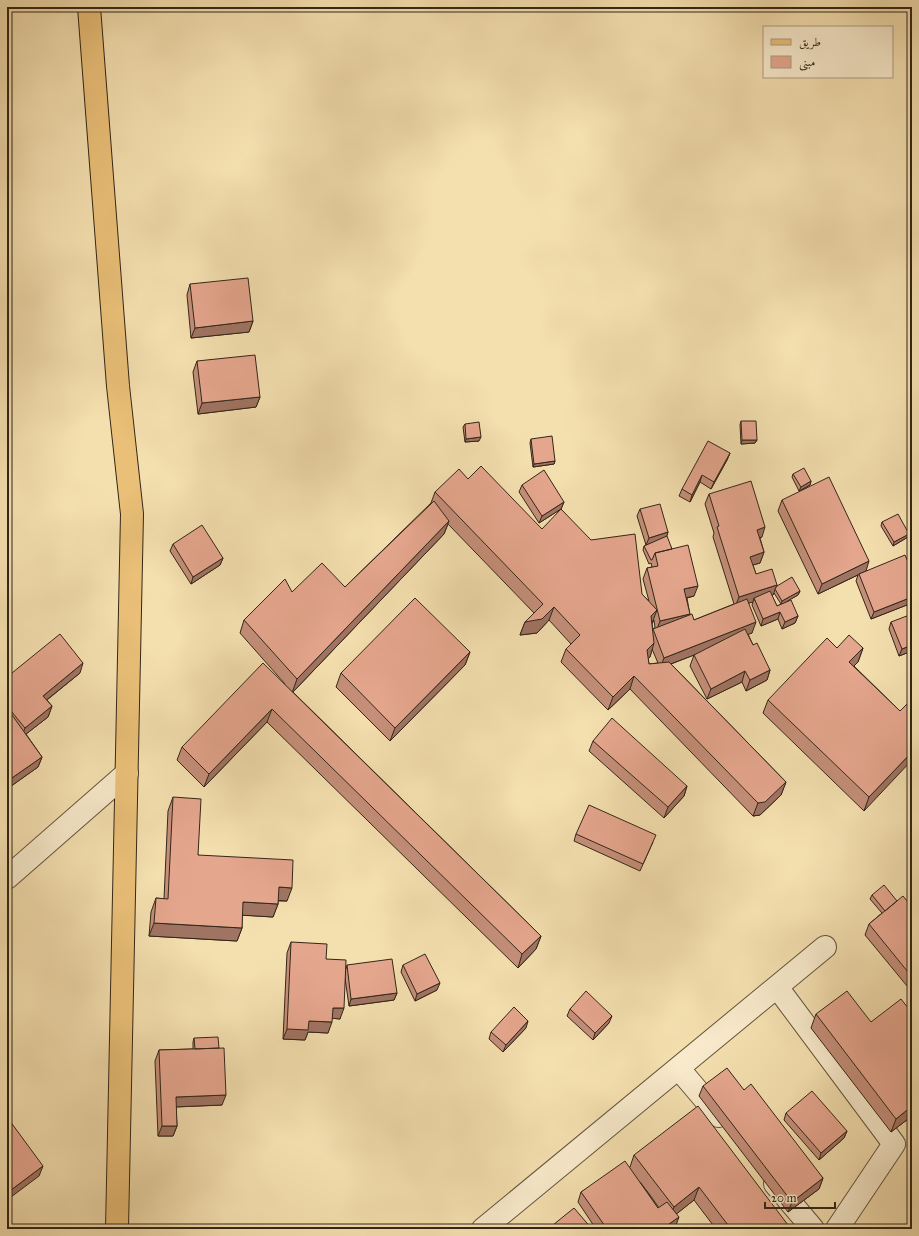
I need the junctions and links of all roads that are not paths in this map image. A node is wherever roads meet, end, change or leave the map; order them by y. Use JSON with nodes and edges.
{"nodes":[{"id":1,"x":89,"y":7,"type":"edge"},
{"id":2,"x":127,"y":773,"type":"junction"},
{"id":3,"x":7,"y":878,"type":"edge"},
{"id":4,"x":825,"y":947,"type":"dead end"},
{"id":5,"x":777,"y":987,"type":"junction"},
{"id":6,"x":679,"y":1068,"type":"junction"},
{"id":7,"x":734,"y":1134,"type":"edge"},
{"id":8,"x":763,"y":1170,"type":"edge"},
{"id":9,"x":117,"y":1229,"type":"edge"},
{"id":10,"x":483,"y":1229,"type":"edge"},
{"id":11,"x":813,"y":1229,"type":"edge"},
{"id":12,"x":837,"y":1229,"type":"edge"}],
"edges":[{"from":1,"to":2,"type":"main road"},
{"from":2,"to":3,"type":"street"},
{"from":2,"to":9,"type":"main road"},
{"from":4,"to":5,"type":"street"},
{"from":5,"to":6,"type":"street"},
{"from":5,"to":12,"type":"street"},
{"from":6,"to":7,"type":"street"},
{"from":6,"to":10,"type":"street"},
{"from":8,"to":11,"type":"street"}]}
